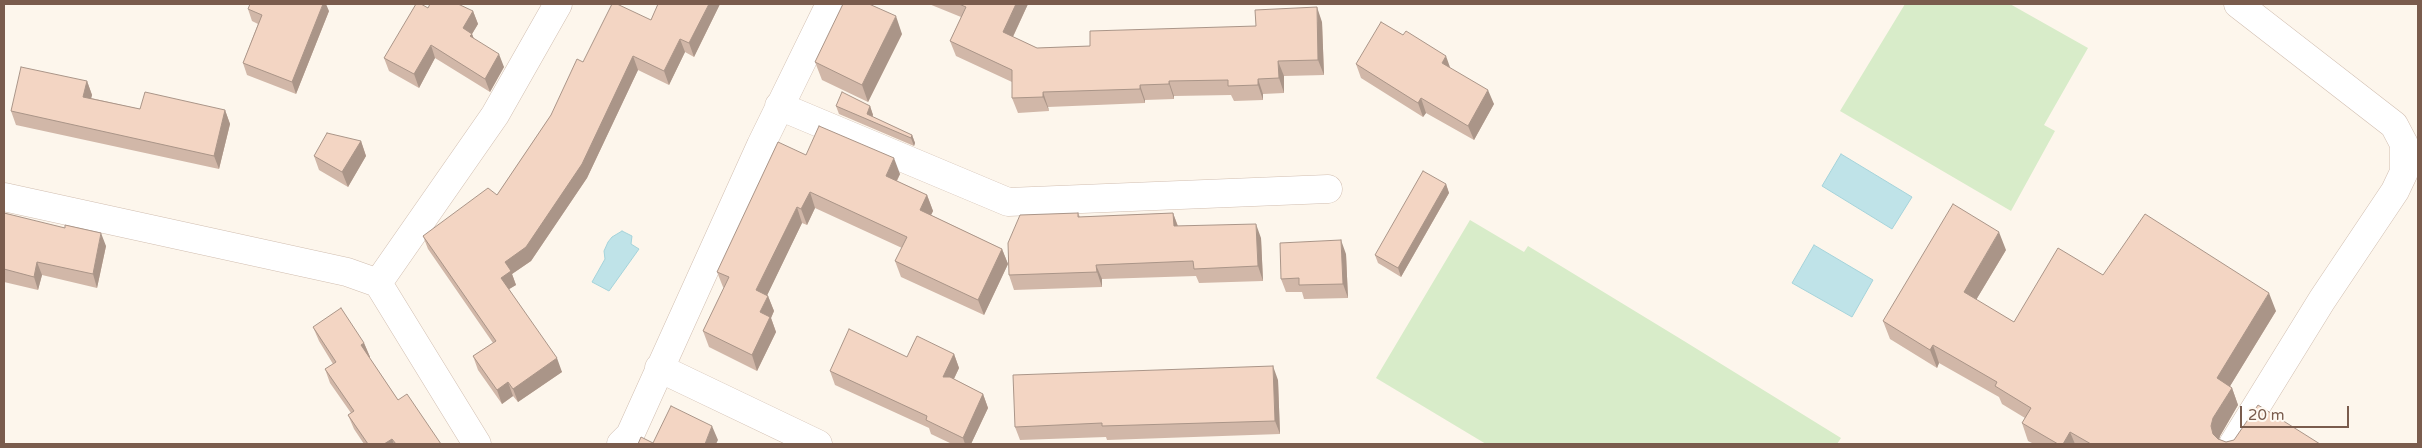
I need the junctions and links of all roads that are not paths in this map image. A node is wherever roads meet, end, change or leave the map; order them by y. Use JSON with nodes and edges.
{"nodes":[{"id":1,"x":558,"y":4,"type":"edge"},
{"id":2,"x":830,"y":4,"type":"edge"},
{"id":3,"x":2238,"y":4,"type":"edge"},
{"id":4,"x":780,"y":106,"type":"junction"},
{"id":5,"x":1328,"y":189,"type":"dead end"},
{"id":6,"x":4,"y":197,"type":"edge"},
{"id":7,"x":378,"y":283,"type":"junction"},
{"id":8,"x":659,"y":368,"type":"junction"},
{"id":9,"x":477,"y":444,"type":"edge"},
{"id":10,"x":621,"y":444,"type":"edge"},
{"id":11,"x":818,"y":444,"type":"edge"},
{"id":12,"x":2234,"y":444,"type":"edge"}],
"edges":[{"from":1,"to":7,"type":"street"},
{"from":2,"to":4,"type":"street"},
{"from":3,"to":12,"type":"street"},
{"from":4,"to":5,"type":"street"},
{"from":4,"to":8,"type":"street"},
{"from":6,"to":7,"type":"street"},
{"from":7,"to":9,"type":"street"},
{"from":8,"to":10,"type":"street"},
{"from":8,"to":11,"type":"street"}]}
